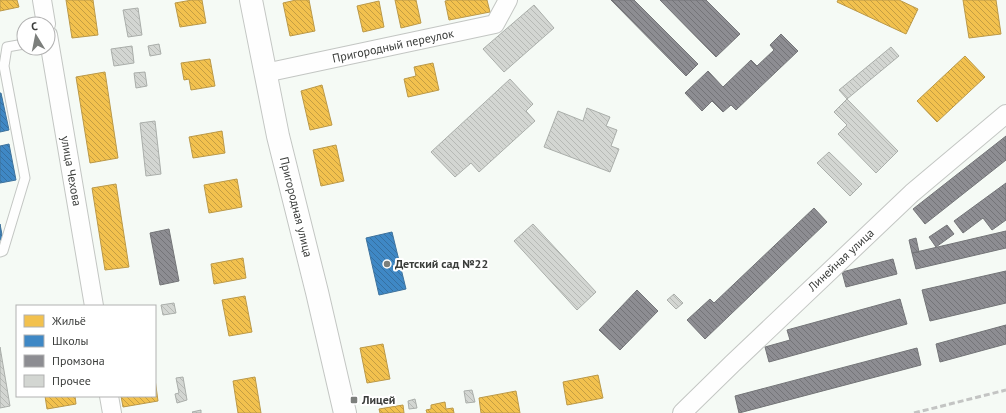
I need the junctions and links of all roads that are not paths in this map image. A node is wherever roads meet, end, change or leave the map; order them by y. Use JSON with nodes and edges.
{"nodes":[{"id":1,"x":42,"y":0,"type":"edge"},
{"id":2,"x":251,"y":0,"type":"edge"},
{"id":3,"x":508,"y":0,"type":"edge"},
{"id":4,"x":45,"y":16,"type":"edge"},
{"id":5,"x":16,"y":45,"type":"edge"},
{"id":6,"x":52,"y":56,"type":"edge"},
{"id":7,"x":2,"y":67,"type":"edge"},
{"id":8,"x":265,"y":73,"type":"junction"},
{"id":9,"x":1006,"y":114,"type":"edge"},
{"id":10,"x":0,"y":252,"type":"edge"},
{"id":11,"x":94,"y":305,"type":"edge"},
{"id":12,"x":109,"y":397,"type":"edge"},
{"id":13,"x":112,"y":413,"type":"edge"},
{"id":14,"x":345,"y":413,"type":"edge"},
{"id":15,"x":682,"y":413,"type":"edge"}],
"edges":[{"from":1,"to":4,"type":"street","name":"улица Чехова"},
{"from":2,"to":8,"type":"main road","name":"Пригородная улица"},
{"from":3,"to":8,"type":"street","name":"Пригородный переулок"},
{"from":5,"to":7,"type":"lane"},
{"from":6,"to":11,"type":"street","name":"улица Чехова"},
{"from":7,"to":10,"type":"lane"},
{"from":8,"to":14,"type":"main road","name":"Пригородная улица"},
{"from":9,"to":15,"type":"street","name":"Линейная улица"},
{"from":12,"to":13,"type":"street"}]}
